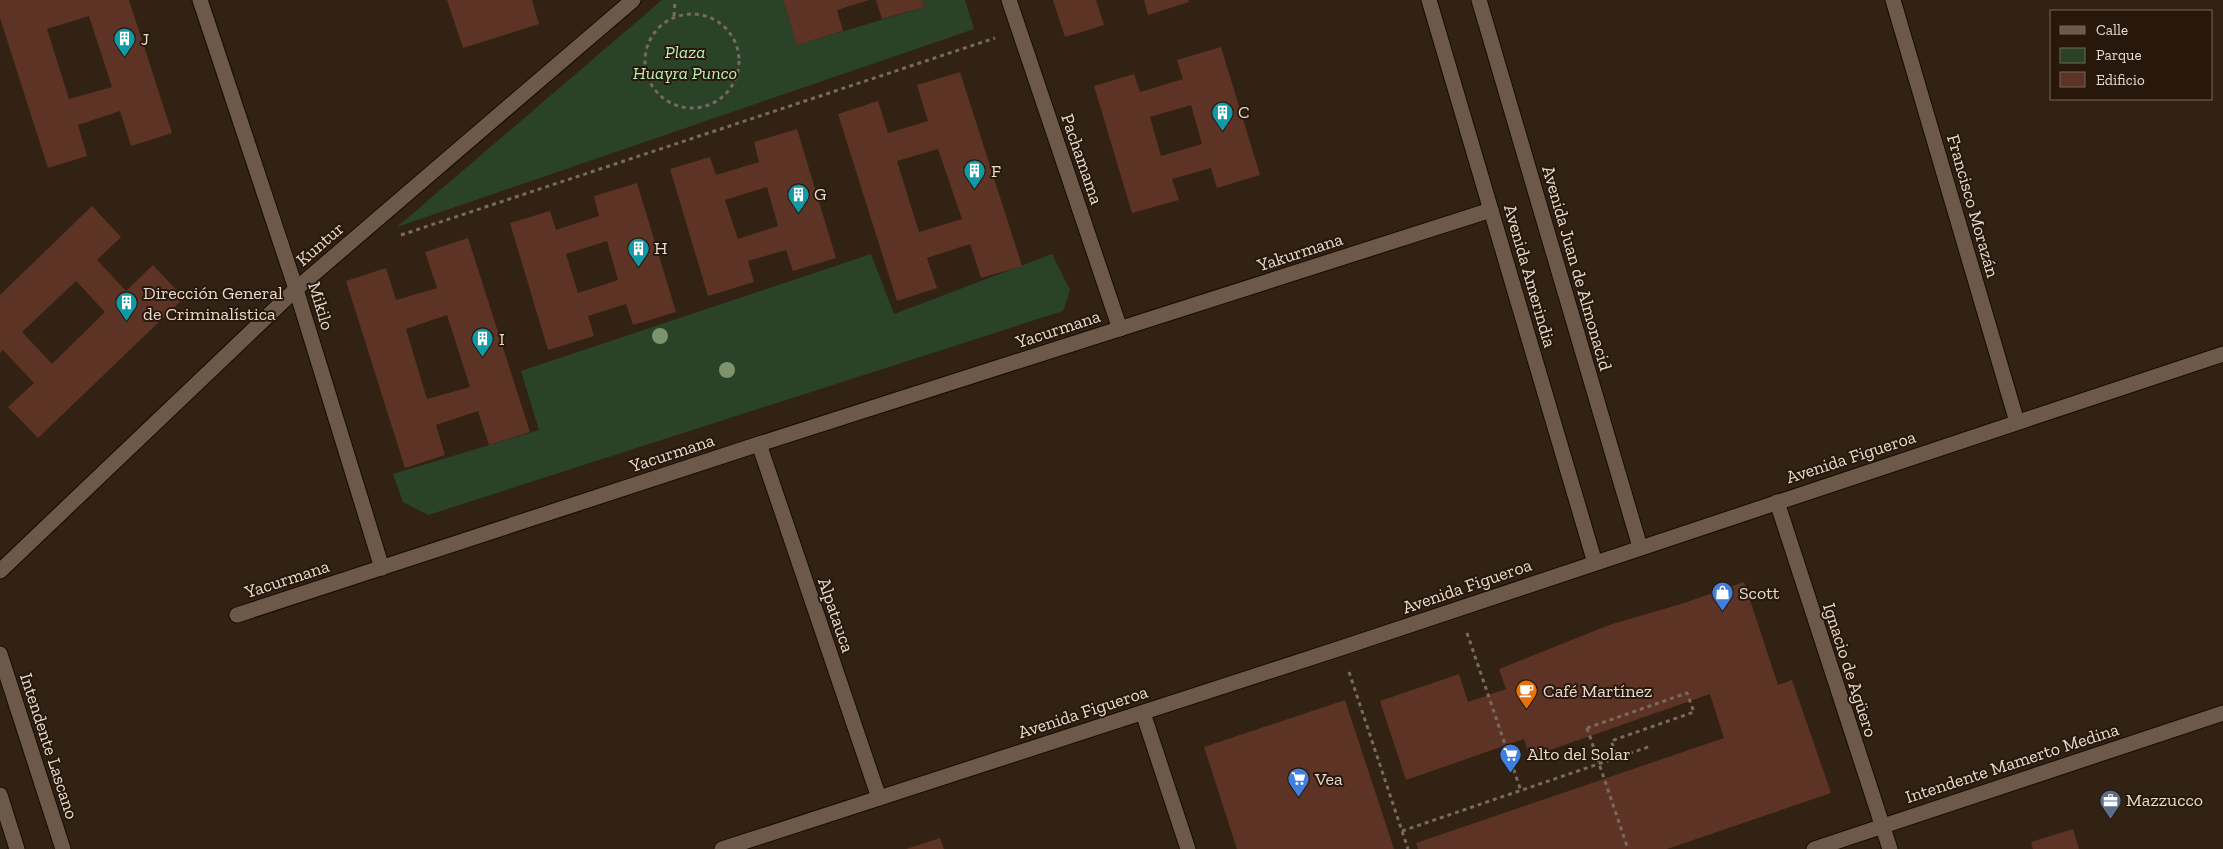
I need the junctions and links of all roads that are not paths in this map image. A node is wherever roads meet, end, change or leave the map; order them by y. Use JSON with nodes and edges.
{"nodes":[{"id":1,"x":200,"y":0,"type":"edge"},
{"id":2,"x":633,"y":0,"type":"edge"},
{"id":3,"x":1009,"y":0,"type":"edge"},
{"id":4,"x":1429,"y":0,"type":"edge"},
{"id":5,"x":1479,"y":0,"type":"edge"},
{"id":6,"x":1893,"y":0,"type":"edge"},
{"id":7,"x":1491,"y":210,"type":"junction"},
{"id":8,"x":296,"y":289,"type":"junction"},
{"id":9,"x":1120,"y":329,"type":"junction"},
{"id":10,"x":2223,"y":354,"type":"edge"},
{"id":11,"x":2017,"y":422,"type":"junction"},
{"id":12,"x":758,"y":444,"type":"junction"},
{"id":13,"x":1776,"y":502,"type":"junction"},
{"id":14,"x":1640,"y":547,"type":"junction"},
{"id":15,"x":1594,"y":563,"type":"junction"},
{"id":16,"x":382,"y":568,"type":"junction"},
{"id":17,"x":0,"y":571,"type":"edge"},
{"id":18,"x":237,"y":615,"type":"dead end"},
{"id":19,"x":0,"y":654,"type":"edge"},
{"id":20,"x":1143,"y":713,"type":"junction"},
{"id":21,"x":2223,"y":713,"type":"edge"},
{"id":22,"x":0,"y":795,"type":"edge"},
{"id":23,"x":879,"y":798,"type":"junction"},
{"id":24,"x":1882,"y":826,"type":"junction"},
{"id":25,"x":17,"y":849,"type":"edge"},
{"id":26,"x":63,"y":849,"type":"edge"},
{"id":27,"x":722,"y":849,"type":"edge"},
{"id":28,"x":1188,"y":849,"type":"edge"},
{"id":29,"x":1814,"y":849,"type":"edge"},
{"id":30,"x":1890,"y":849,"type":"edge"}],
"edges":[{"from":1,"to":8,"type":"street","name":"Mikilo"},
{"from":2,"to":8,"type":"street","name":"Kuntur"},
{"from":3,"to":9,"type":"street","name":"Pachamama"},
{"from":4,"to":7,"type":"street","name":"Avenida Amerindia"},
{"from":5,"to":14,"type":"street","name":"Avenida Juan de Almonacid"},
{"from":6,"to":11,"type":"street","name":"Francisco Morazán"},
{"from":7,"to":9,"type":"street","name":"Yakurmana"},
{"from":7,"to":15,"type":"street","name":"Avenida Amerindia"},
{"from":8,"to":16,"type":"street","name":"Mikilo"},
{"from":8,"to":17,"type":"street","name":"Kuntur"},
{"from":9,"to":12,"type":"street","name":"Yacurmana"},
{"from":10,"to":11,"type":"street","name":"Avenida Figueroa"},
{"from":11,"to":13,"type":"street","name":"Avenida Figueroa"},
{"from":12,"to":16,"type":"street","name":"Yacurmana"},
{"from":12,"to":23,"type":"street","name":"Alpatauca"},
{"from":13,"to":14,"type":"street","name":"Avenida Figueroa"},
{"from":13,"to":24,"type":"street","name":"Ignacio de Agüero"},
{"from":14,"to":15,"type":"street","name":"Avenida Figueroa"},
{"from":15,"to":20,"type":"street","name":"Avenida Figueroa"},
{"from":16,"to":18,"type":"street","name":"Yacurmana"},
{"from":19,"to":26,"type":"street","name":"Intendente Lascano"},
{"from":20,"to":23,"type":"street","name":"Avenida Figueroa"},
{"from":20,"to":28,"type":"street"},
{"from":21,"to":24,"type":"street","name":"Intendente Mamerto Medina"},
{"from":22,"to":25,"type":"street"},
{"from":23,"to":27,"type":"street","name":"Avenida Figueroa"},
{"from":24,"to":29,"type":"street","name":"Intendente Mamerto Medina"},
{"from":24,"to":30,"type":"street","name":"Ignacio de Agüero"}]}
